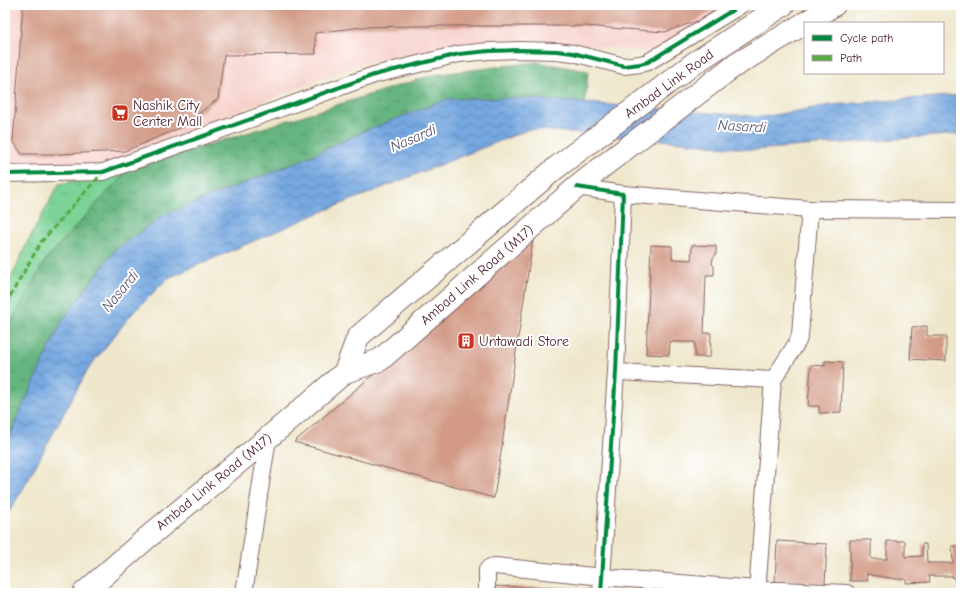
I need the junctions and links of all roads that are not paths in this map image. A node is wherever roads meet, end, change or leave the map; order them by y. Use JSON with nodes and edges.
{"nodes":[{"id":1,"x":741,"y":5,"type":"edge"},
{"id":2,"x":782,"y":5,"type":"edge"},
{"id":3,"x":834,"y":5,"type":"edge"},
{"id":4,"x":807,"y":22,"type":"edge"},
{"id":5,"x":804,"y":24,"type":"edge"},
{"id":6,"x":557,"y":167,"type":"joint"},
{"id":7,"x":602,"y":167,"type":"joint"},
{"id":8,"x":5,"y":174,"type":"edge"},
{"id":9,"x":577,"y":187,"type":"junction"},
{"id":10,"x":623,"y":194,"type":"junction"},
{"id":11,"x":810,"y":209,"type":"junction"},
{"id":12,"x":961,"y":210,"type":"edge"},
{"id":13,"x":345,"y":372,"type":"junction"},
{"id":14,"x":616,"y":372,"type":"junction"},
{"id":15,"x":773,"y":380,"type":"junction"},
{"id":16,"x":268,"y":438,"type":"junction"},
{"id":17,"x":602,"y":585,"type":"edge"},
{"id":18,"x":757,"y":591,"type":"edge"},
{"id":19,"x":84,"y":593,"type":"edge"},
{"id":20,"x":244,"y":593,"type":"edge"},
{"id":21,"x":487,"y":593,"type":"edge"},
{"id":22,"x":847,"y":593,"type":"edge"}],
"edges":[{"from":1,"to":8,"type":"street"},
{"from":2,"to":6,"type":"main road","name":"Ambad Link Road"},
{"from":3,"to":4,"type":"main road","name":"Ambad Link Road"},
{"from":5,"to":7,"type":"main road","name":"Ambad Link Road"},
{"from":6,"to":13,"type":"main road","name":"Ambad Link Road (M17)"},
{"from":7,"to":9,"type":"main road","name":"Ambad Link Road (M17)"},
{"from":9,"to":10,"type":"street"},
{"from":9,"to":13,"type":"main road","name":"Ambad Link Road (M17)"},
{"from":10,"to":11,"type":"street"},
{"from":10,"to":14,"type":"street"},
{"from":11,"to":12,"type":"street"},
{"from":11,"to":15,"type":"street"},
{"from":13,"to":16,"type":"main road","name":"Ambad Link Road (M17)"},
{"from":14,"to":15,"type":"street"},
{"from":14,"to":17,"type":"street"},
{"from":15,"to":18,"type":"street"},
{"from":16,"to":19,"type":"main road","name":"Ambad Link Road (M17)"},
{"from":16,"to":20,"type":"street"},
{"from":17,"to":18,"type":"street"},
{"from":17,"to":21,"type":"street"},
{"from":18,"to":22,"type":"street"}]}
